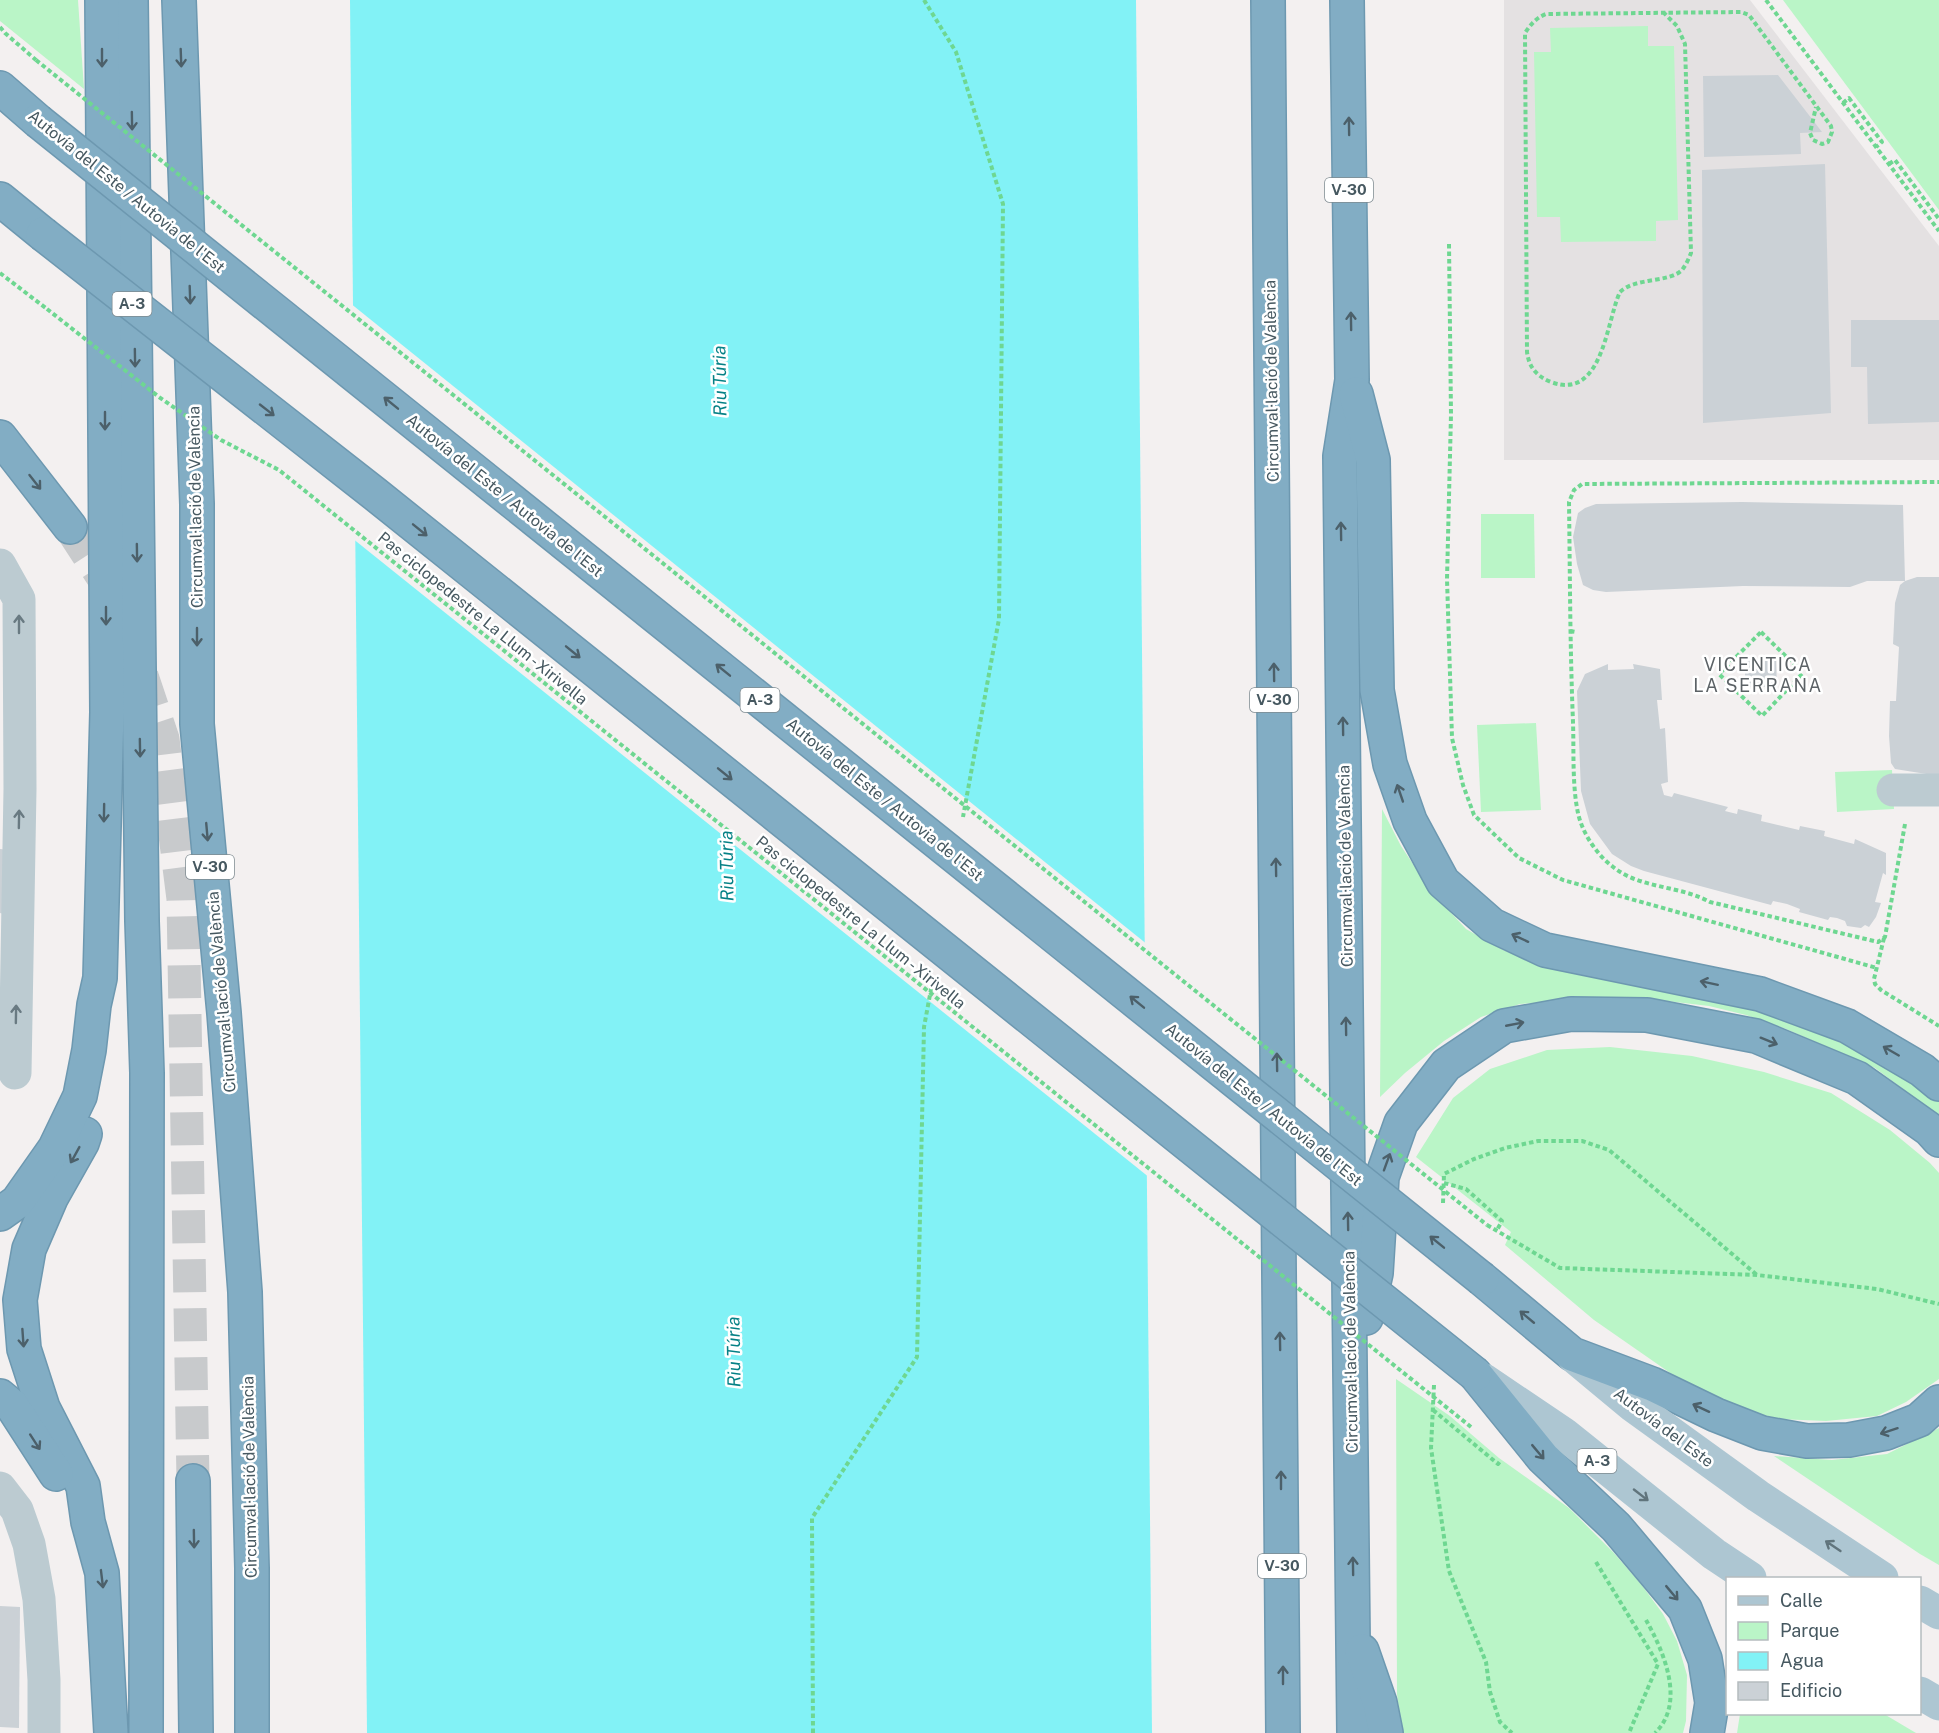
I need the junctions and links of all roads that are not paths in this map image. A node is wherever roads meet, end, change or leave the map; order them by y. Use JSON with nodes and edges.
{"nodes":[{"id":1,"x":102,"y":0,"type":"edge"},
{"id":2,"x":131,"y":0,"type":"edge"},
{"id":3,"x":179,"y":0,"type":"edge"},
{"id":4,"x":1268,"y":0,"type":"edge"},
{"id":5,"x":1347,"y":0,"type":"edge"},
{"id":6,"x":0,"y":88,"type":"edge"},
{"id":7,"x":0,"y":199,"type":"edge"},
{"id":8,"x":1352,"y":380,"type":"junction"},
{"id":9,"x":0,"y":437,"type":"edge"},
{"id":10,"x":70,"y":527,"type":"tunnel mouth"},
{"id":11,"x":0,"y":565,"type":"edge"},
{"id":12,"x":1939,"y":790,"type":"edge"},
{"id":13,"x":1902,"y":803,"type":"road end"},
{"id":14,"x":100,"y":978,"type":"junction"},
{"id":15,"x":15,"y":1073,"type":"dead end"},
{"id":16,"x":1939,"y":1084,"type":"edge"},
{"id":17,"x":1939,"y":1140,"type":"edge"},
{"id":18,"x":0,"y":1214,"type":"edge"},
{"id":19,"x":1572,"y":1354,"type":"junction"},
{"id":20,"x":1475,"y":1374,"type":"junction"},
{"id":21,"x":1350,"y":1384,"type":"junction"},
{"id":22,"x":0,"y":1396,"type":"edge"},
{"id":23,"x":1939,"y":1402,"type":"edge"},
{"id":24,"x":194,"y":1481,"type":"tunnel mouth"},
{"id":25,"x":0,"y":1488,"type":"edge"},
{"id":26,"x":88,"y":1522,"type":"junction"},
{"id":27,"x":1748,"y":1577,"type":"edge"},
{"id":28,"x":1880,"y":1577,"type":"edge"},
{"id":29,"x":1921,"y":1603,"type":"edge"},
{"id":30,"x":1939,"y":1613,"type":"edge"},
{"id":31,"x":1353,"y":1625,"type":"junction"},
{"id":32,"x":1921,"y":1694,"type":"edge"},
{"id":33,"x":1939,"y":1704,"type":"edge"},
{"id":34,"x":44,"y":1733,"type":"edge"},
{"id":35,"x":111,"y":1733,"type":"edge"},
{"id":36,"x":146,"y":1733,"type":"edge"},
{"id":37,"x":196,"y":1733,"type":"edge"},
{"id":38,"x":252,"y":1733,"type":"edge"},
{"id":39,"x":1283,"y":1733,"type":"edge"},
{"id":40,"x":1354,"y":1733,"type":"edge"},
{"id":41,"x":1386,"y":1733,"type":"edge"},
{"id":42,"x":1707,"y":1733,"type":"edge"}],
"edges":[{"from":1,"to":14,"type":"highway","one_way":true},
{"from":2,"to":36,"type":"highway","one_way":true},
{"from":3,"to":38,"type":"highway","name":"Circumval·lació de València","number":"V-30","one_way":true},
{"from":39,"to":4,"type":"highway","name":"Circumval·lació de València","number":"V-30","one_way":true},
{"from":8,"to":5,"type":"highway","name":"Circumval·lació de València","number":"V-30","one_way":true},
{"from":19,"to":6,"type":"highway","name":"Autovía del Este / Autovia de l'Est","number":"A-3","one_way":true,"bridge":true},
{"from":7,"to":20,"type":"highway","number":"A-3","one_way":true,"bridge":true},
{"from":16,"to":8,"type":"highway","one_way":true},
{"from":21,"to":8,"type":"highway","name":"Circumval·lació de València","number":"V-30","one_way":true},
{"from":9,"to":10,"type":"highway","one_way":true},
{"from":15,"to":11,"type":"street","one_way":true},
{"from":12,"to":13,"type":"street"},
{"from":14,"to":18,"type":"highway"},
{"from":14,"to":26,"type":"highway","one_way":true},
{"from":21,"to":17,"type":"highway","one_way":true},
{"from":23,"to":19,"type":"highway","name":"Autovía del Este / Autovia de l'Est","one_way":true},
{"from":28,"to":19,"type":"main road","name":"Autovía del Este","number":"A-3","one_way":true},
{"from":20,"to":27,"type":"main road","number":"A-3","one_way":true},
{"from":20,"to":42,"type":"highway","one_way":true},
{"from":31,"to":21,"type":"highway","name":"Circumval·lació de València","number":"V-30","one_way":true},
{"from":22,"to":26,"type":"highway","one_way":true},
{"from":24,"to":37,"type":"highway","one_way":true},
{"from":25,"to":34,"type":"street"},
{"from":26,"to":35,"type":"highway","one_way":true},
{"from":29,"to":30,"type":"main road"},
{"from":31,"to":40,"type":"highway","name":"Circumval·lació de València","number":"V-30"},
{"from":31,"to":41,"type":"highway"},
{"from":32,"to":33,"type":"main road"}]}
